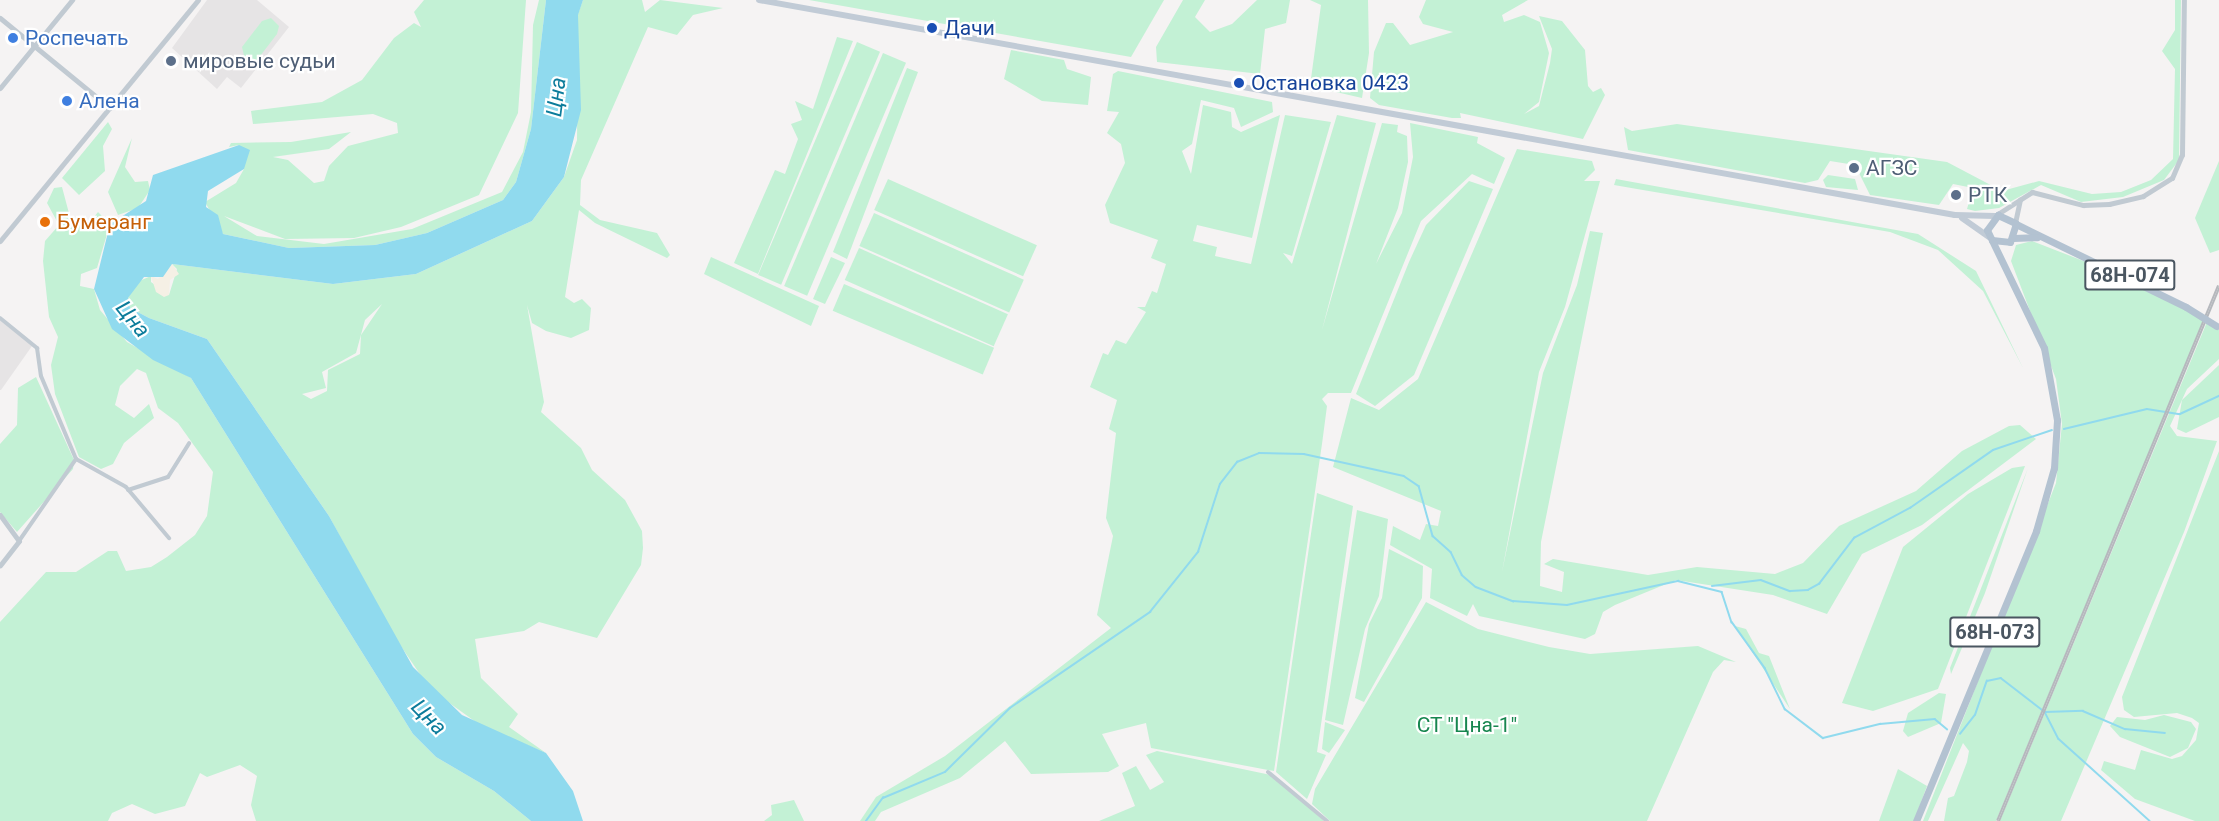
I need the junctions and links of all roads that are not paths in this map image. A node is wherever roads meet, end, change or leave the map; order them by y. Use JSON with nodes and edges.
{"nodes":[{"id":1,"x":72,"y":0,"type":"edge"},
{"id":2,"x":198,"y":0,"type":"edge"},
{"id":3,"x":759,"y":0,"type":"edge"},
{"id":4,"x":2184,"y":0,"type":"edge"},
{"id":5,"x":0,"y":18,"type":"edge"},
{"id":6,"x":35,"y":46,"type":"junction"},
{"id":7,"x":0,"y":88,"type":"edge"},
{"id":8,"x":110,"y":108,"type":"junction"},
{"id":9,"x":2021,"y":198,"type":"junction"},
{"id":10,"x":1955,"y":215,"type":"junction"},
{"id":11,"x":1995,"y":216,"type":"junction"},
{"id":12,"x":2016,"y":223,"type":"junction"},
{"id":13,"x":1990,"y":238,"type":"junction"},
{"id":14,"x":2046,"y":238,"type":"junction"},
{"id":15,"x":2012,"y":240,"type":"junction"},
{"id":16,"x":0,"y":241,"type":"edge"},
{"id":17,"x":2007,"y":265,"type":"junction"},
{"id":18,"x":0,"y":318,"type":"edge"},
{"id":19,"x":2218,"y":327,"type":"edge"},
{"id":20,"x":189,"y":443,"type":"dead end"},
{"id":21,"x":76,"y":459,"type":"junction"},
{"id":22,"x":128,"y":490,"type":"junction"},
{"id":23,"x":0,"y":515,"type":"edge"},
{"id":24,"x":169,"y":538,"type":"dead end"},
{"id":25,"x":19,"y":541,"type":"junction"},
{"id":26,"x":0,"y":565,"type":"edge"},
{"id":27,"x":1268,"y":772,"type":"dead end"},
{"id":28,"x":1327,"y":821,"type":"edge"},
{"id":29,"x":1917,"y":821,"type":"edge"}],
"edges":[{"from":1,"to":6,"type":"street"},
{"from":2,"to":8,"type":"street"},
{"from":3,"to":10,"type":"main road","number":"68Н-073"},
{"from":4,"to":9,"type":"street"},
{"from":5,"to":6,"type":"street"},
{"from":6,"to":7,"type":"street"},
{"from":6,"to":8,"type":"street"},
{"from":8,"to":16,"type":"street"},
{"from":9,"to":11,"type":"street"},
{"from":9,"to":12,"type":"street"},
{"from":10,"to":11,"type":"main road","number":"68Н-073"},
{"from":10,"to":13,"type":"main road","number":"68Н-073"},
{"from":11,"to":12,"type":"main road","number":"68Н-073"},
{"from":11,"to":13,"type":"main road"},
{"from":12,"to":14,"type":"main road","number":"68Н-074"},
{"from":12,"to":15,"type":"main road"},
{"from":13,"to":15,"type":"main road"},
{"from":13,"to":17,"type":"main road","number":"68Н-073"},
{"from":14,"to":15,"type":"main road","number":"68Н-074"},
{"from":14,"to":19,"type":"main road","number":"68Н-074","bridge":true},
{"from":15,"to":17,"type":"main road"},
{"from":17,"to":29,"type":"main road","number":"68Н-073"},
{"from":18,"to":21,"type":"street"},
{"from":20,"to":22,"type":"street"},
{"from":21,"to":22,"type":"street"},
{"from":21,"to":25,"type":"street"},
{"from":22,"to":24,"type":"street"},
{"from":23,"to":25,"type":"street"},
{"from":25,"to":26,"type":"street"},
{"from":27,"to":28,"type":"street"}]}
